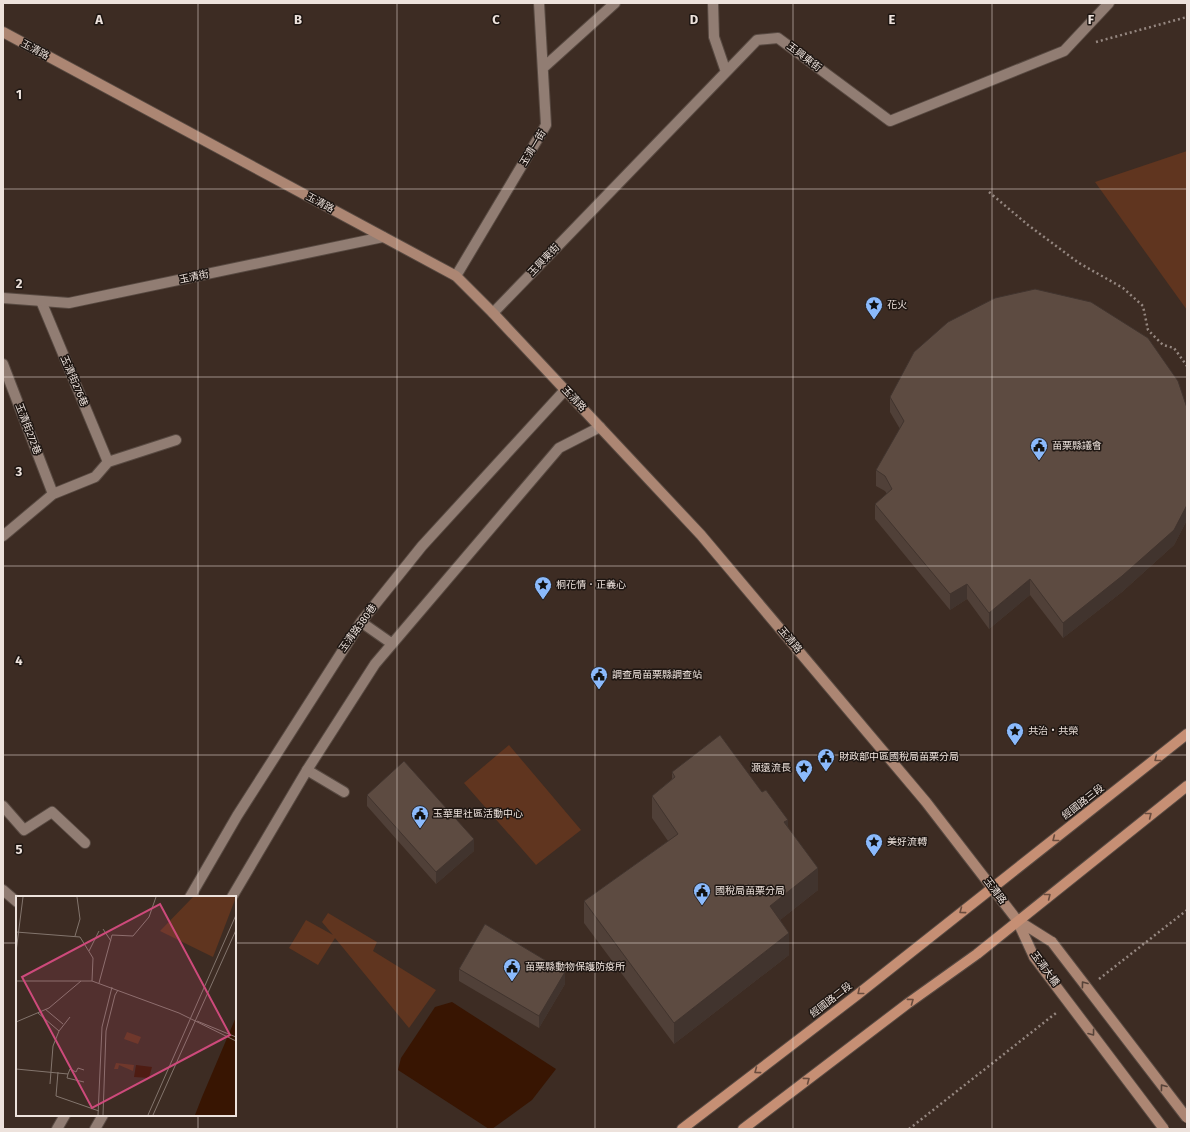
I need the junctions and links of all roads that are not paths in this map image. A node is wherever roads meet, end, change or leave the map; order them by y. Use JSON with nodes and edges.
{"nodes":[{"id":1,"x":539,"y":3,"type":"edge"},
{"id":2,"x":615,"y":3,"type":"edge"},
{"id":3,"x":713,"y":3,"type":"edge"},
{"id":4,"x":1109,"y":3,"type":"edge"},
{"id":5,"x":3,"y":32,"type":"edge"},
{"id":6,"x":543,"y":68,"type":"junction"},
{"id":7,"x":726,"y":72,"type":"junction"},
{"id":8,"x":383,"y":238,"type":"junction"},
{"id":9,"x":456,"y":276,"type":"junction"},
{"id":10,"x":3,"y":298,"type":"edge"},
{"id":11,"x":40,"y":301,"type":"junction"},
{"id":12,"x":493,"y":313,"type":"junction"},
{"id":13,"x":3,"y":364,"type":"edge"},
{"id":14,"x":565,"y":390,"type":"junction"},
{"id":15,"x":600,"y":427,"type":"junction"},
{"id":16,"x":176,"y":440,"type":"dead end"},
{"id":17,"x":108,"y":462,"type":"junction"},
{"id":18,"x":53,"y":494,"type":"junction"},
{"id":19,"x":3,"y":536,"type":"edge"},
{"id":20,"x":360,"y":622,"type":"junction"},
{"id":21,"x":391,"y":643,"type":"junction"},
{"id":22,"x":1187,"y":734,"type":"edge"},
{"id":23,"x":307,"y":770,"type":"junction"},
{"id":24,"x":1187,"y":786,"type":"edge"},
{"id":25,"x":344,"y":792,"type":"dead end"},
{"id":26,"x":3,"y":806,"type":"edge"},
{"id":27,"x":85,"y":844,"type":"dead end"},
{"id":28,"x":993,"y":887,"type":"junction"},
{"id":29,"x":3,"y":890,"type":"edge"},
{"id":30,"x":191,"y":896,"type":"edge"},
{"id":31,"x":233,"y":896,"type":"edge"},
{"id":32,"x":16,"y":901,"type":"edge"},
{"id":33,"x":1017,"y":920,"type":"junction"},
{"id":34,"x":64,"y":1116,"type":"edge"},
{"id":35,"x":102,"y":1116,"type":"edge"},
{"id":36,"x":1187,"y":1118,"type":"edge"},
{"id":37,"x":57,"y":1129,"type":"edge"},
{"id":38,"x":95,"y":1129,"type":"edge"},
{"id":39,"x":682,"y":1129,"type":"edge"},
{"id":40,"x":743,"y":1129,"type":"edge"},
{"id":41,"x":1164,"y":1129,"type":"edge"}],
"edges":[{"from":1,"to":6,"type":"street","name":"玉清一街"},
{"from":2,"to":6,"type":"street"},
{"from":3,"to":7,"type":"street"},
{"from":4,"to":7,"type":"street","name":"玉興東街"},
{"from":5,"to":8,"type":"street","name":"玉清路"},
{"from":6,"to":9,"type":"street","name":"玉清一街"},
{"from":7,"to":12,"type":"street","name":"玉興東街"},
{"from":8,"to":9,"type":"street","name":"玉清路"},
{"from":8,"to":11,"type":"street","name":"玉清街"},
{"from":9,"to":12,"type":"street","name":"玉清路"},
{"from":10,"to":11,"type":"street","name":"玉清街"},
{"from":11,"to":17,"type":"street","name":"玉清街276巷"},
{"from":12,"to":14,"type":"street","name":"玉清路"},
{"from":13,"to":18,"type":"street","name":"玉清街272巷"},
{"from":14,"to":15,"type":"street","name":"玉清路"},
{"from":14,"to":20,"type":"street","name":"玉清路380巷"},
{"from":15,"to":21,"type":"street"},
{"from":15,"to":28,"type":"street","name":"玉清路"},
{"from":16,"to":17,"type":"street"},
{"from":17,"to":18,"type":"street"},
{"from":18,"to":19,"type":"street"},
{"from":20,"to":21,"type":"street"},
{"from":20,"to":30,"type":"street","name":"玉清路380巷"},
{"from":21,"to":23,"type":"street"},
{"from":22,"to":28,"type":"main road","name":"經國路三段","one_way":true},
{"from":23,"to":25,"type":"street"},
{"from":23,"to":31,"type":"street"},
{"from":33,"to":24,"type":"main road","one_way":true},
{"from":26,"to":27,"type":"street"},
{"from":28,"to":33,"type":"street","name":"玉清路"},
{"from":28,"to":39,"type":"main road","name":"經國路二段","one_way":true},
{"from":29,"to":32,"type":"street"},
{"from":36,"to":33,"type":"street","name":"玉清大橋","one_way":true,"bridge":true},
{"from":40,"to":33,"type":"main road","one_way":true},
{"from":33,"to":41,"type":"street","name":"玉清大橋","one_way":true,"bridge":true},
{"from":34,"to":37,"type":"street"},
{"from":35,"to":38,"type":"street"}]}
